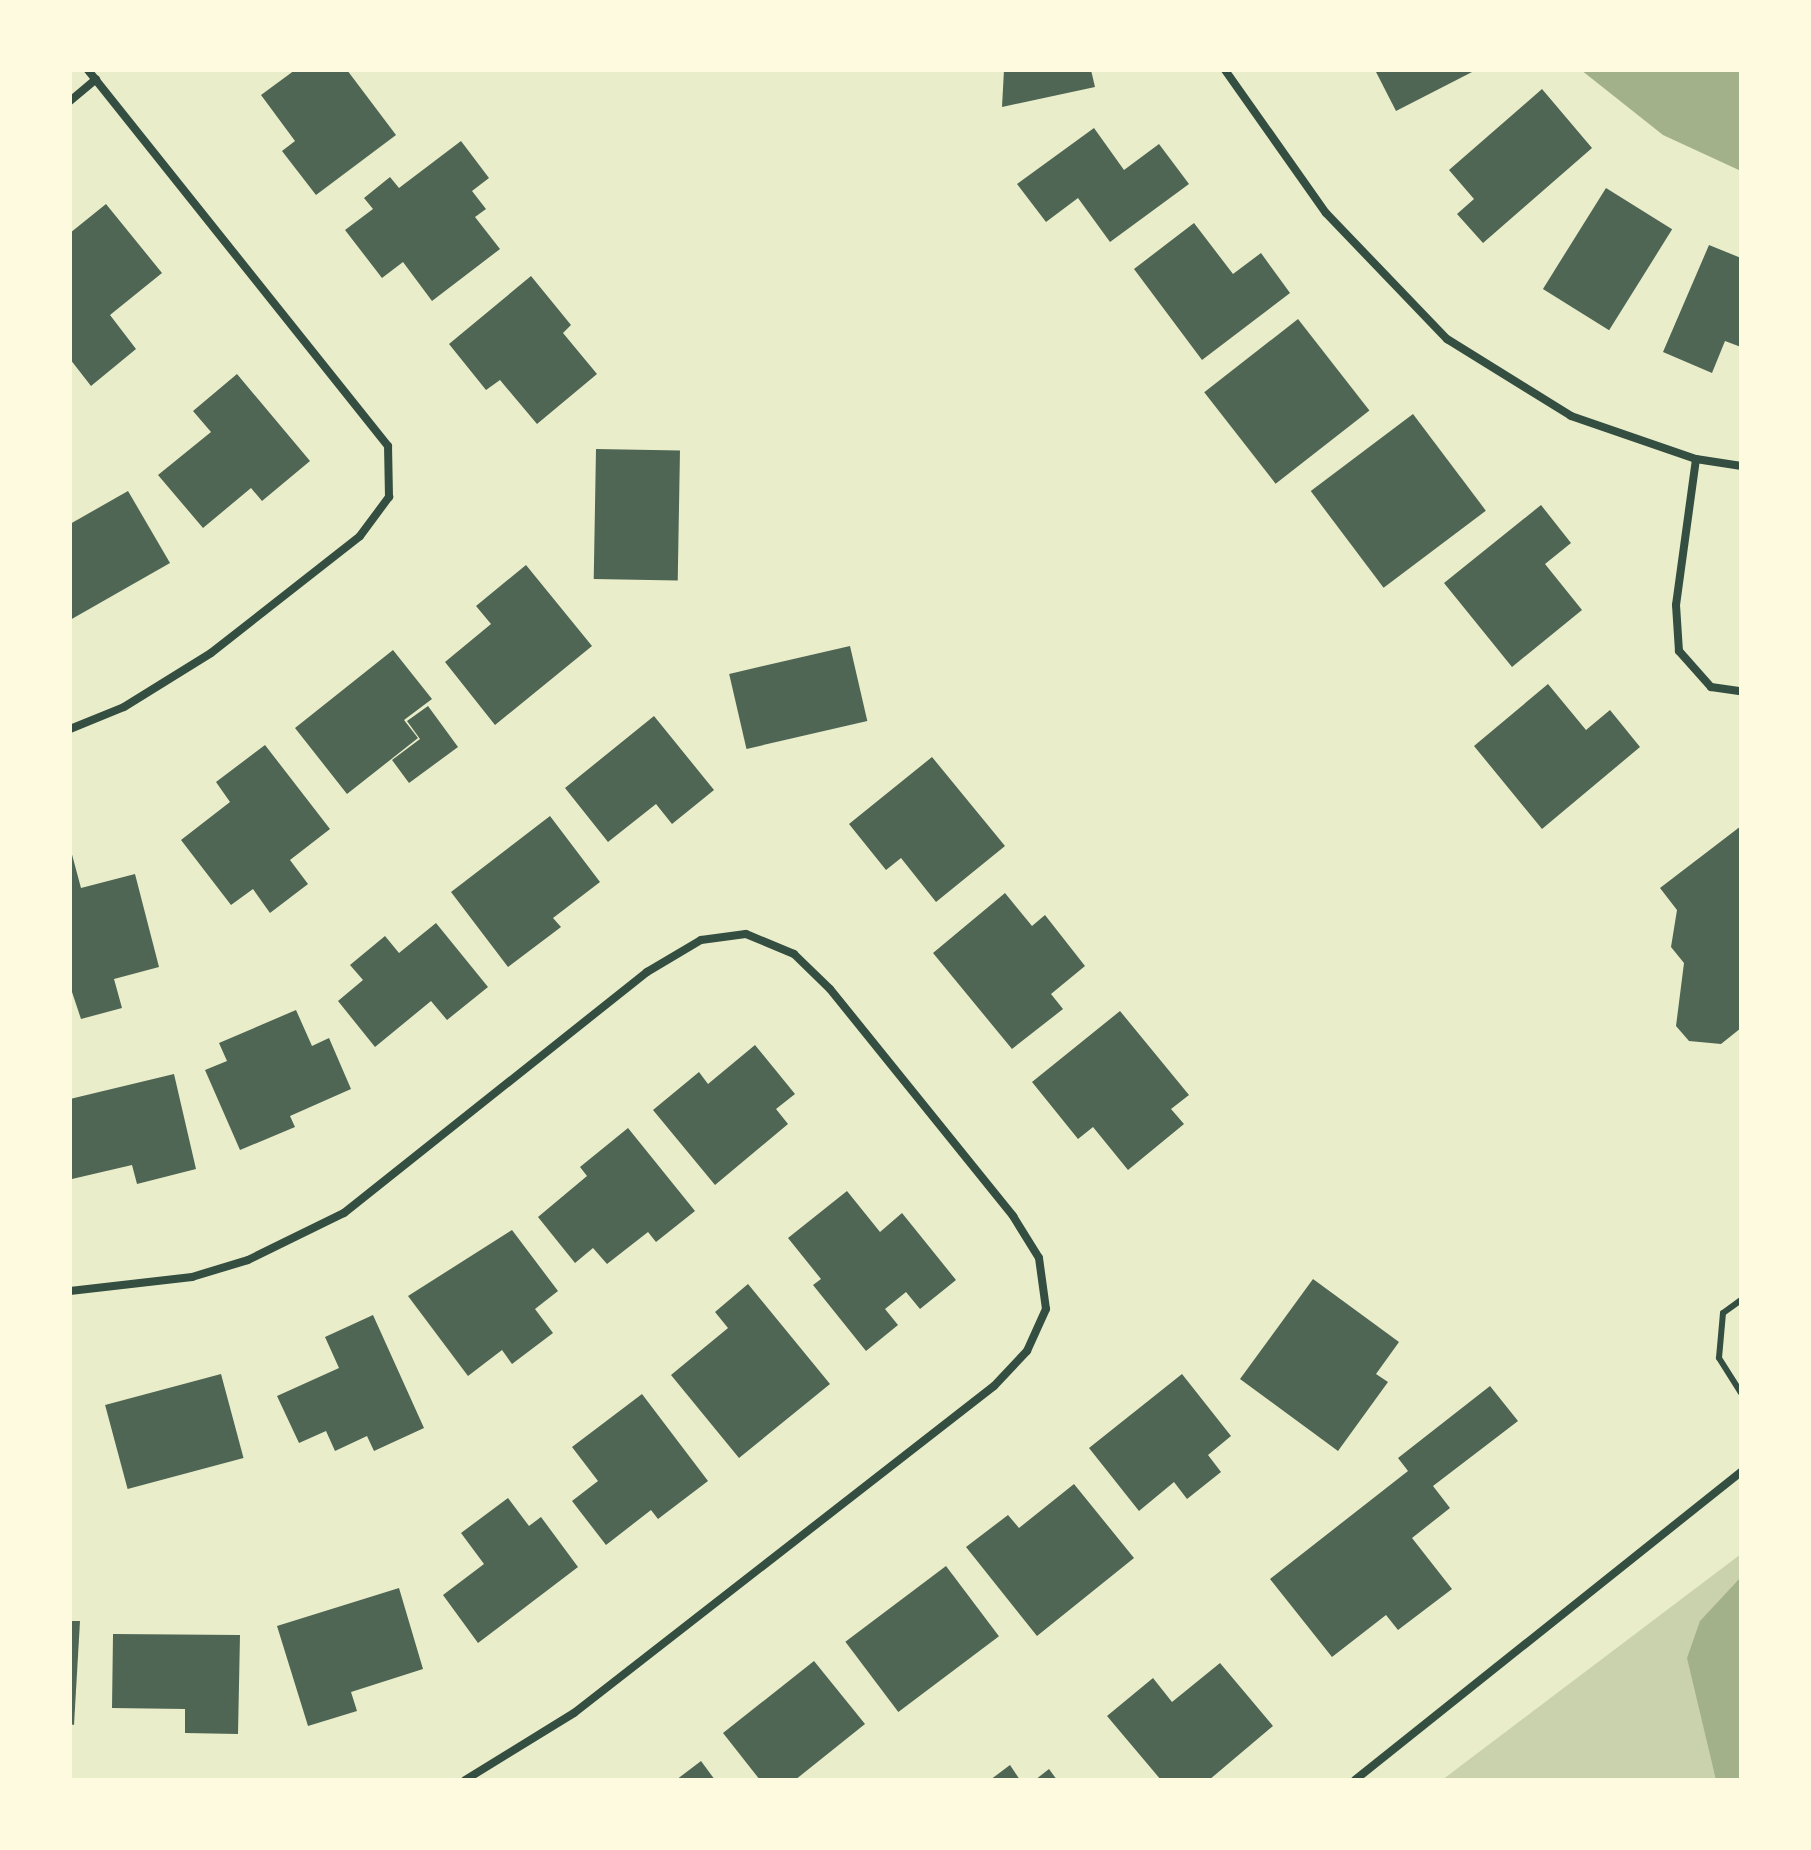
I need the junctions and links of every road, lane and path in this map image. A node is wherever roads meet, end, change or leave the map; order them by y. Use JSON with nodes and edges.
{"nodes":[{"id":1,"x":88,"y":70,"type":"edge"},
{"id":2,"x":1225,"y":70,"type":"edge"},
{"id":3,"x":96,"y":79,"type":"junction"},
{"id":4,"x":70,"y":101,"type":"edge"},
{"id":5,"x":1696,"y":459,"type":"junction"},
{"id":6,"x":1741,"y":466,"type":"edge"},
{"id":7,"x":1741,"y":691,"type":"edge"},
{"id":8,"x":70,"y":729,"type":"edge"},
{"id":9,"x":70,"y":1291,"type":"edge"},
{"id":10,"x":1741,"y":1300,"type":"edge"},
{"id":11,"x":1741,"y":1393,"type":"edge"},
{"id":12,"x":1741,"y":1472,"type":"edge"},
{"id":13,"x":465,"y":1780,"type":"edge"},
{"id":14,"x":1355,"y":1780,"type":"edge"}],
"edges":[{"from":1,"to":3,"type":"street"},
{"from":2,"to":5,"type":"street"},
{"from":3,"to":4,"type":"street"},
{"from":3,"to":8,"type":"street"},
{"from":5,"to":6,"type":"street"},
{"from":5,"to":7,"type":"street"},
{"from":9,"to":13,"type":"street"},
{"from":10,"to":11,"type":"lane"},
{"from":12,"to":14,"type":"street"}]}
